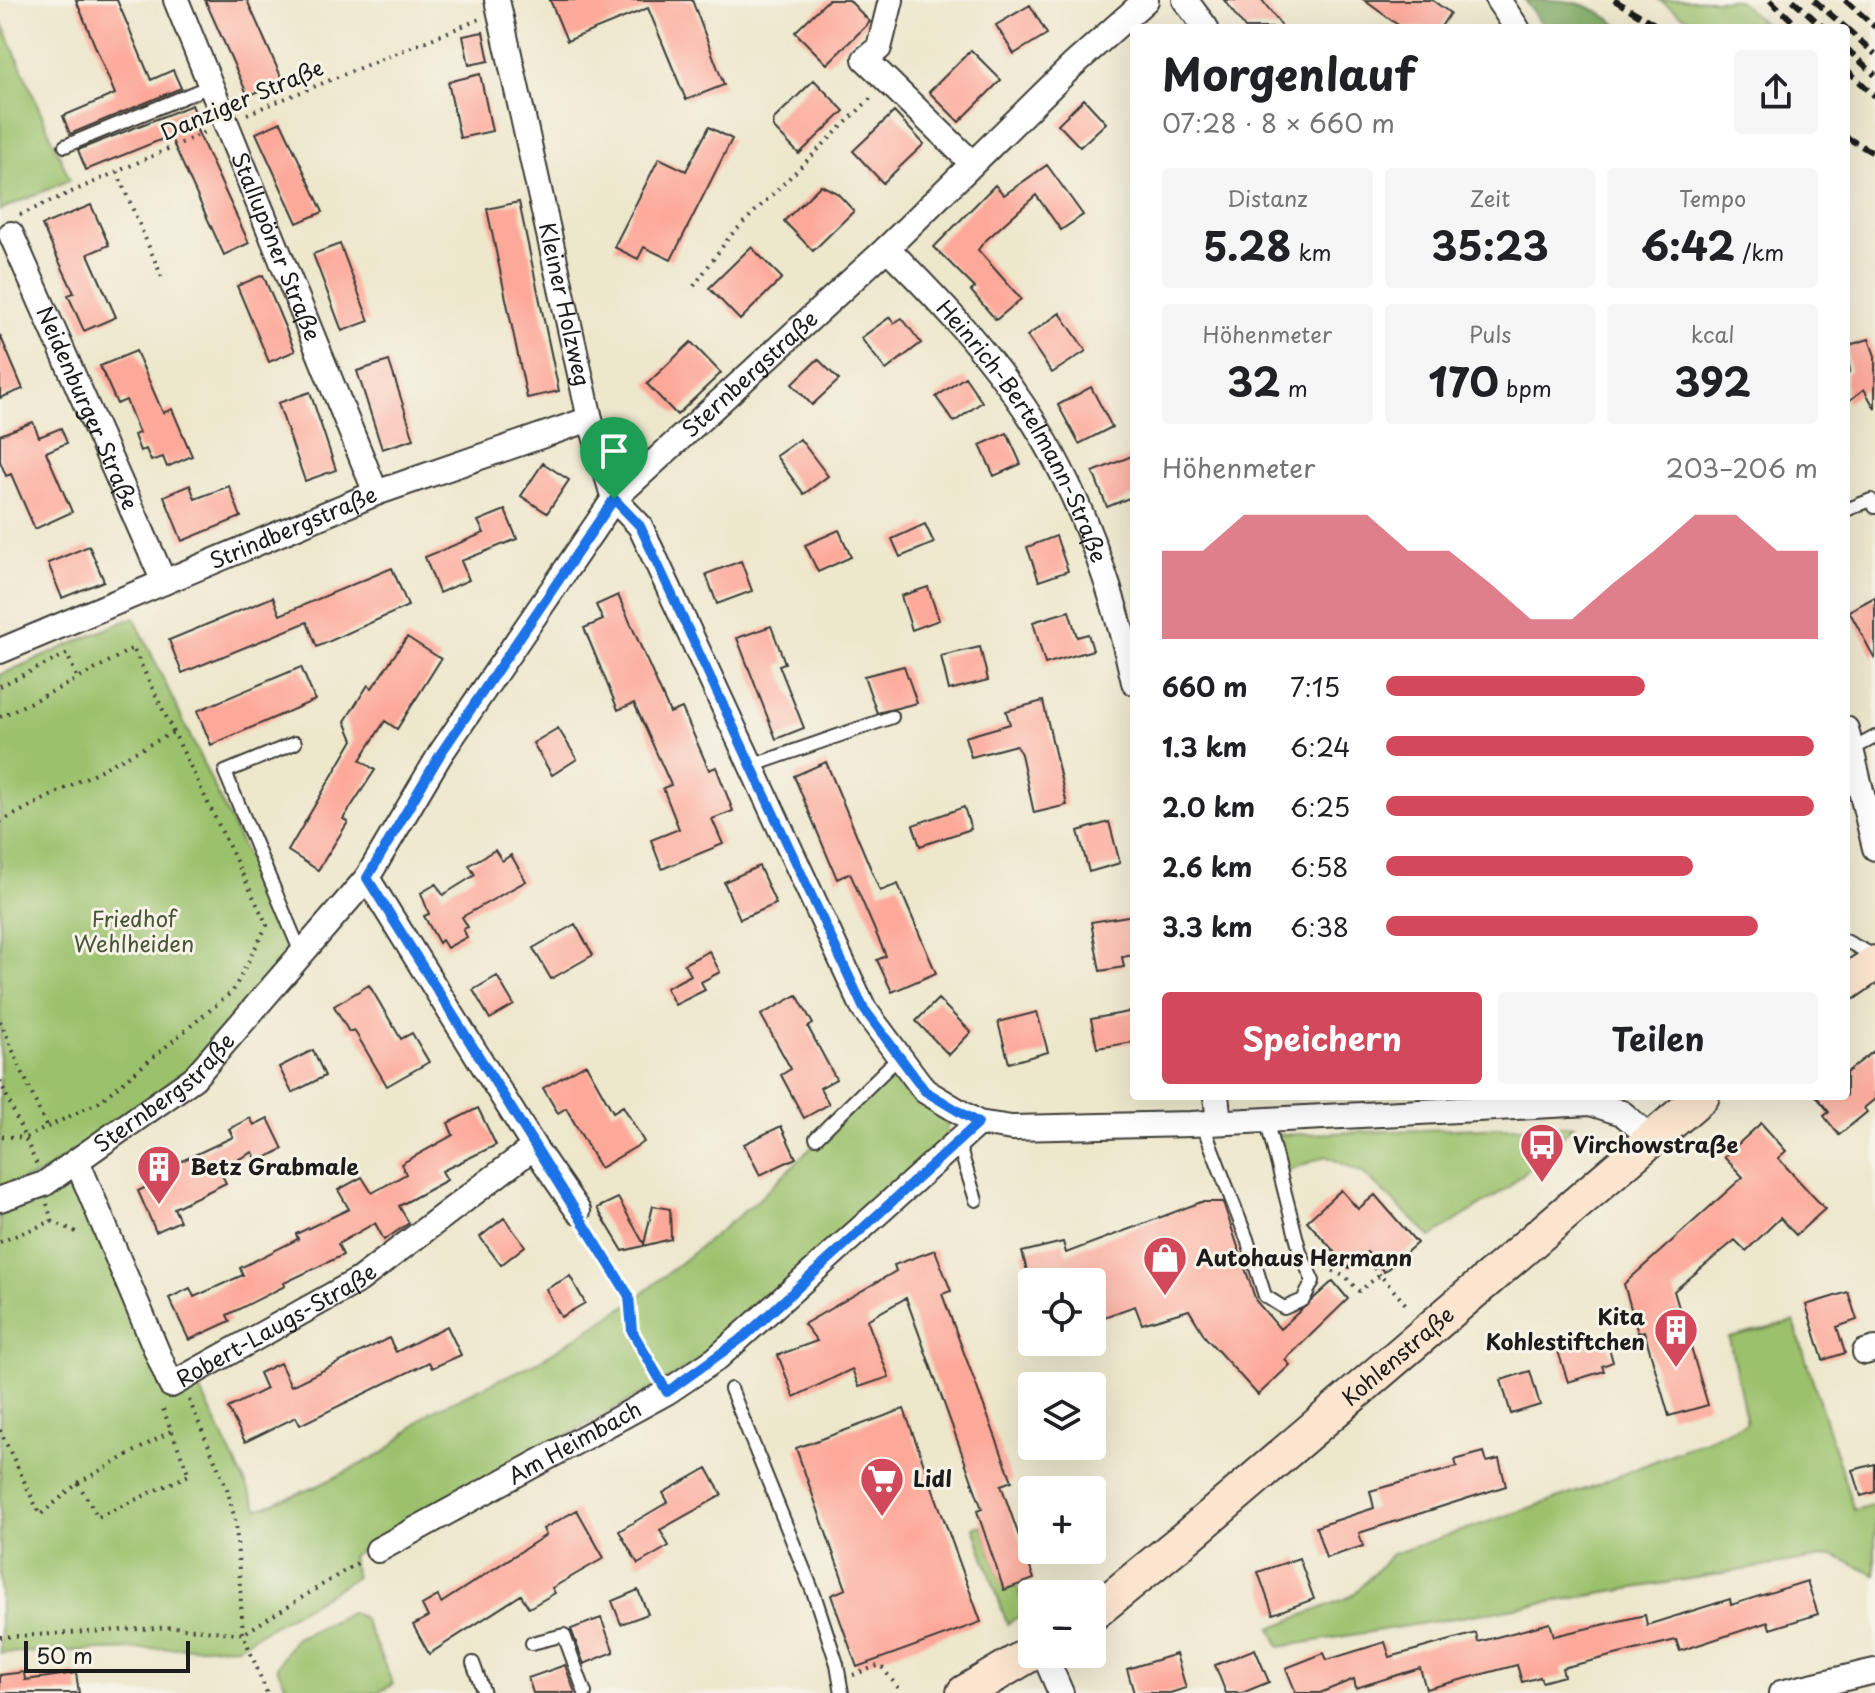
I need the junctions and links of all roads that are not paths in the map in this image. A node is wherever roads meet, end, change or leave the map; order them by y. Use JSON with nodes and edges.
{"nodes":[{"id":1,"x":176,"y":0,"type":"edge"},
{"id":2,"x":891,"y":0,"type":"edge"},
{"id":3,"x":1146,"y":0,"type":"edge"},
{"id":4,"x":1185,"y":0,"type":"edge"},
{"id":5,"x":1498,"y":0,"type":"edge"},
{"id":6,"x":498,"y":6,"type":"edge"},
{"id":7,"x":1203,"y":24,"type":"edge"},
{"id":8,"x":1514,"y":24,"type":"edge"},
{"id":9,"x":210,"y":86,"type":"junction"},
{"id":10,"x":65,"y":146,"type":"dead end"},
{"id":11,"x":972,"y":163,"type":"junction"},
{"id":12,"x":8,"y":228,"type":"road end"},
{"id":13,"x":887,"y":248,"type":"junction"},
{"id":14,"x":590,"y":419,"type":"junction"},
{"id":15,"x":376,"y":493,"type":"junction"},
{"id":16,"x":614,"y":499,"type":"junction"},
{"id":17,"x":1875,"y":507,"type":"edge"},
{"id":18,"x":1850,"y":508,"type":"edge"},
{"id":19,"x":164,"y":582,"type":"junction"},
{"id":20,"x":0,"y":651,"type":"edge"},
{"id":21,"x":1130,"y":668,"type":"edge"},
{"id":22,"x":892,"y":717,"type":"dead end"},
{"id":23,"x":1875,"y":737,"type":"edge"},
{"id":24,"x":1850,"y":740,"type":"edge"},
{"id":25,"x":295,"y":743,"type":"dead end"},
{"id":26,"x":1850,"y":744,"type":"edge"},
{"id":27,"x":751,"y":766,"type":"junction"},
{"id":28,"x":1875,"y":848,"type":"edge"},
{"id":29,"x":367,"y":878,"type":"junction"},
{"id":30,"x":1850,"y":943,"type":"edge"},
{"id":31,"x":301,"y":954,"type":"junction"},
{"id":32,"x":1875,"y":956,"type":"edge"},
{"id":33,"x":1875,"y":963,"type":"edge"},
{"id":34,"x":1850,"y":980,"type":"edge"},
{"id":35,"x":899,"y":1057,"type":"junction"},
{"id":36,"x":1215,"y":1100,"type":"edge"},
{"id":37,"x":1589,"y":1100,"type":"edge"},
{"id":38,"x":1697,"y":1100,"type":"edge"},
{"id":39,"x":1266,"y":1119,"type":"junction"},
{"id":40,"x":1210,"y":1122,"type":"junction"},
{"id":41,"x":978,"y":1123,"type":"junction"},
{"id":42,"x":816,"y":1138,"type":"dead end"},
{"id":43,"x":1652,"y":1139,"type":"junction"},
{"id":44,"x":958,"y":1143,"type":"junction"},
{"id":45,"x":534,"y":1147,"type":"junction"},
{"id":46,"x":77,"y":1161,"type":"junction"},
{"id":47,"x":0,"y":1199,"type":"edge"},
{"id":48,"x":976,"y":1200,"type":"dead end"},
{"id":49,"x":578,"y":1211,"type":"road end"},
{"id":50,"x":731,"y":1389,"type":"dead end"},
{"id":51,"x":378,"y":1550,"type":"road end"},
{"id":52,"x":1106,"y":1603,"type":"edge"},
{"id":53,"x":532,"y":1643,"type":"dead end"},
{"id":54,"x":1018,"y":1661,"type":"edge"},
{"id":55,"x":473,"y":1663,"type":"dead end"},
{"id":56,"x":1050,"y":1668,"type":"edge"},
{"id":57,"x":1875,"y":1671,"type":"edge"},
{"id":58,"x":841,"y":1686,"type":"edge"},
{"id":59,"x":484,"y":1693,"type":"edge"},
{"id":60,"x":585,"y":1693,"type":"edge"},
{"id":61,"x":964,"y":1693,"type":"edge"},
{"id":62,"x":1061,"y":1693,"type":"edge"},
{"id":63,"x":1781,"y":1693,"type":"edge"}],
"edges":[{"from":1,"to":9,"type":"street","name":"Stallupöner Straße"},
{"from":2,"to":11,"type":"street"},
{"from":3,"to":11,"type":"street","name":"Sternbergstraße"},
{"from":4,"to":7,"type":"street"},
{"from":5,"to":8,"type":"street"},
{"from":6,"to":14,"type":"street","name":"Kleiner Holzweg"},
{"from":9,"to":10,"type":"lane"},
{"from":9,"to":15,"type":"street","name":"Stallupöner Straße"},
{"from":11,"to":13,"type":"street","name":"Sternbergstraße"},
{"from":12,"to":19,"type":"street","name":"Neidenburger Straße"},
{"from":13,"to":16,"type":"street","name":"Sternbergstraße"},
{"from":13,"to":21,"type":"street","name":"Heinrich-Bertelmann-Straße"},
{"from":14,"to":15,"type":"street","name":"Strindbergstraße"},
{"from":14,"to":16,"type":"street","name":"Kleiner Holzweg"},
{"from":15,"to":19,"type":"street","name":"Strindbergstraße"},
{"from":16,"to":27,"type":"street","name":"Kleiner Holzweg"},
{"from":16,"to":29,"type":"street","name":"Sternbergstraße"},
{"from":17,"to":18,"type":"lane"},
{"from":19,"to":20,"type":"street","name":"Strindbergstraße"},
{"from":22,"to":27,"type":"lane"},
{"from":23,"to":24,"type":"lane"},
{"from":25,"to":31,"type":"lane"},
{"from":26,"to":28,"type":"street"},
{"from":27,"to":35,"type":"street","name":"Kleiner Holzweg"},
{"from":29,"to":31,"type":"street","name":"Sternbergstraße"},
{"from":29,"to":45,"type":"street"},
{"from":30,"to":32,"type":"lane"},
{"from":31,"to":46,"type":"street","name":"Sternbergstraße"},
{"from":33,"to":34,"type":"main road"},
{"from":35,"to":41,"type":"street","name":"Kleiner Holzweg"},
{"from":35,"to":42,"type":"lane"},
{"from":36,"to":40,"type":"street"},
{"from":37,"to":39,"type":"street"},
{"from":37,"to":43,"type":"street"},
{"from":38,"to":43,"type":"main road","name":"Kohlenstraße"},
{"from":39,"to":40,"type":"street"},
{"from":39,"to":40,"type":"lane"},
{"from":40,"to":41,"type":"street"},
{"from":41,"to":44,"type":"street","name":"Am Heimbach"},
{"from":43,"to":52,"type":"main road","name":"Kohlenstraße"},
{"from":44,"to":48,"type":"lane"},
{"from":44,"to":51,"type":"street","name":"Am Heimbach"},
{"from":45,"to":46,"type":"street","name":"Robert-Laugs-Straße"},
{"from":45,"to":49,"type":"street"},
{"from":46,"to":47,"type":"street","name":"Sternbergstraße"},
{"from":50,"to":58,"type":"lane"},
{"from":53,"to":60,"type":"lane"},
{"from":54,"to":61,"type":"main road"},
{"from":55,"to":59,"type":"lane"},
{"from":56,"to":62,"type":"street"},
{"from":57,"to":63,"type":"street"}]}
